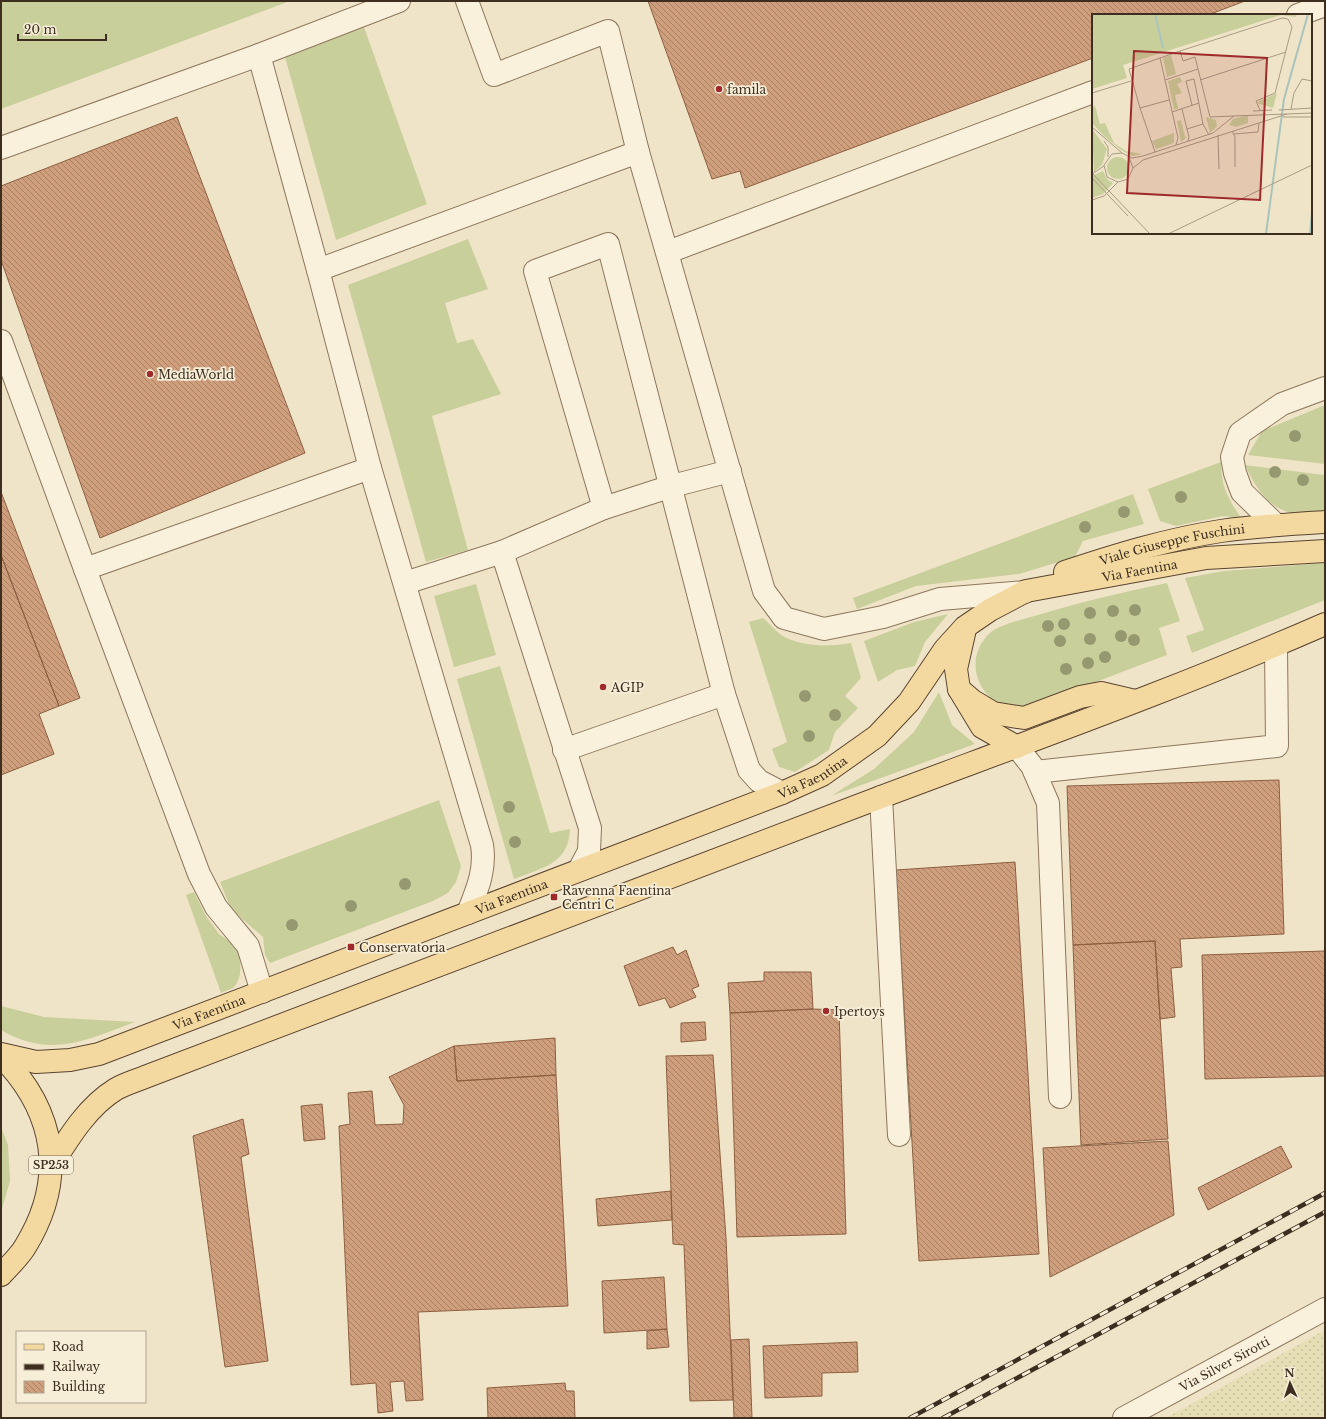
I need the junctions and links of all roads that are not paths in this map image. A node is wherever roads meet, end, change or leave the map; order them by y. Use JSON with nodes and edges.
{"nodes":[{"id":1,"x":398,"y":1,"type":"edge"},
{"id":2,"x":467,"y":1,"type":"edge"},
{"id":3,"x":1325,"y":5,"type":"edge"},
{"id":4,"x":1301,"y":14,"type":"edge"},
{"id":5,"x":259,"y":54,"type":"junction"},
{"id":6,"x":1092,"y":92,"type":"edge"},
{"id":7,"x":1,"y":148,"type":"edge"},
{"id":8,"x":638,"y":152,"type":"junction"},
{"id":9,"x":668,"y":252,"type":"junction"},
{"id":10,"x":318,"y":270,"type":"junction"},
{"id":11,"x":1,"y":341,"type":"edge"},
{"id":12,"x":1325,"y":388,"type":"edge"},
{"id":13,"x":370,"y":468,"type":"junction"},
{"id":14,"x":730,"y":471,"type":"junction"},
{"id":15,"x":672,"y":486,"type":"junction"},
{"id":16,"x":604,"y":508,"type":"junction"},
{"id":17,"x":1325,"y":522,"type":"edge"},
{"id":18,"x":1276,"y":525,"type":"junction"},
{"id":19,"x":1325,"y":551,"type":"edge"},
{"id":20,"x":502,"y":552,"type":"junction"},
{"id":21,"x":86,"y":569,"type":"junction"},
{"id":22,"x":404,"y":583,"type":"junction"},
{"id":23,"x":1026,"y":592,"type":"junction"},
{"id":24,"x":1325,"y":624,"type":"edge"},
{"id":25,"x":965,"y":627,"type":"junction"},
{"id":26,"x":1325,"y":630,"type":"edge"},
{"id":27,"x":1276,"y":646,"type":"junction"},
{"id":28,"x":959,"y":689,"type":"junction"},
{"id":29,"x":724,"y":694,"type":"junction"},
{"id":30,"x":1135,"y":701,"type":"junction"},
{"id":31,"x":1017,"y":747,"type":"junction"},
{"id":32,"x":564,"y":750,"type":"junction"},
{"id":33,"x":1035,"y":772,"type":"junction"},
{"id":34,"x":782,"y":793,"type":"junction"},
{"id":35,"x":881,"y":797,"type":"junction"},
{"id":36,"x":579,"y":870,"type":"junction"},
{"id":37,"x":468,"y":913,"type":"junction"},
{"id":38,"x":262,"y":992,"type":"junction"},
{"id":39,"x":1,"y":1055,"type":"edge"},
{"id":40,"x":1060,"y":1097,"type":"dead end"},
{"id":41,"x":899,"y":1135,"type":"dead end"},
{"id":42,"x":51,"y":1166,"type":"junction"},
{"id":43,"x":1,"y":1275,"type":"edge"},
{"id":44,"x":1325,"y":1309,"type":"edge"},
{"id":45,"x":1124,"y":1418,"type":"edge"}],
"edges":[{"from":1,"to":5,"type":"lane"},
{"from":2,"to":8,"type":"lane"},
{"from":3,"to":4,"type":"lane"},
{"from":5,"to":7,"type":"lane"},
{"from":5,"to":10,"type":"lane"},
{"from":6,"to":9,"type":"lane"},
{"from":8,"to":9,"type":"lane"},
{"from":8,"to":10,"type":"lane"},
{"from":9,"to":14,"type":"lane"},
{"from":10,"to":13,"type":"lane"},
{"from":11,"to":21,"type":"lane"},
{"from":12,"to":18,"type":"lane"},
{"from":13,"to":21,"type":"lane"},
{"from":13,"to":22,"type":"lane"},
{"from":14,"to":15,"type":"lane"},
{"from":14,"to":23,"type":"lane"},
{"from":15,"to":16,"type":"lane"},
{"from":15,"to":16,"type":"lane"},
{"from":15,"to":29,"type":"lane"},
{"from":16,"to":20,"type":"lane"},
{"from":17,"to":18,"type":"main road","name":"Viale Giuseppe Fuschini"},
{"from":18,"to":23,"type":"main road","name":"Viale Giuseppe Fuschini"},
{"from":19,"to":23,"type":"main road","name":"Via Faentina","number":"SP253"},
{"from":20,"to":22,"type":"lane"},
{"from":20,"to":32,"type":"lane"},
{"from":21,"to":38,"type":"lane"},
{"from":22,"to":37,"type":"lane"},
{"from":23,"to":25,"type":"main road","name":"Via Faentina","number":"SP253"},
{"from":24,"to":27,"type":"main road","number":"SP253"},
{"from":25,"to":28,"type":"main road"},
{"from":25,"to":34,"type":"main road","name":"Via Faentina","number":"SP253"},
{"from":26,"to":27,"type":"main road"},
{"from":27,"to":30,"type":"main road","number":"SP253"},
{"from":27,"to":33,"type":"lane"},
{"from":28,"to":30,"type":"main road"},
{"from":28,"to":31,"type":"main road"},
{"from":29,"to":32,"type":"lane"},
{"from":29,"to":34,"type":"lane"},
{"from":30,"to":31,"type":"main road","number":"SP253"},
{"from":31,"to":33,"type":"lane"},
{"from":31,"to":35,"type":"main road","number":"SP253"},
{"from":32,"to":36,"type":"lane"},
{"from":33,"to":40,"type":"lane"},
{"from":34,"to":36,"type":"main road","name":"Via Faentina","number":"SP253"},
{"from":35,"to":41,"type":"lane"},
{"from":35,"to":42,"type":"main road","number":"SP253"},
{"from":36,"to":37,"type":"main road","name":"Via Faentina","number":"SP253"},
{"from":37,"to":38,"type":"main road","name":"Via Faentina","number":"SP253"},
{"from":38,"to":39,"type":"main road","name":"Via Faentina","number":"SP253"},
{"from":39,"to":42,"type":"main road","number":"SP253"},
{"from":42,"to":43,"type":"main road","number":"SP253"},
{"from":44,"to":45,"type":"lane","name":"Via Silver Sirotti"}]}
